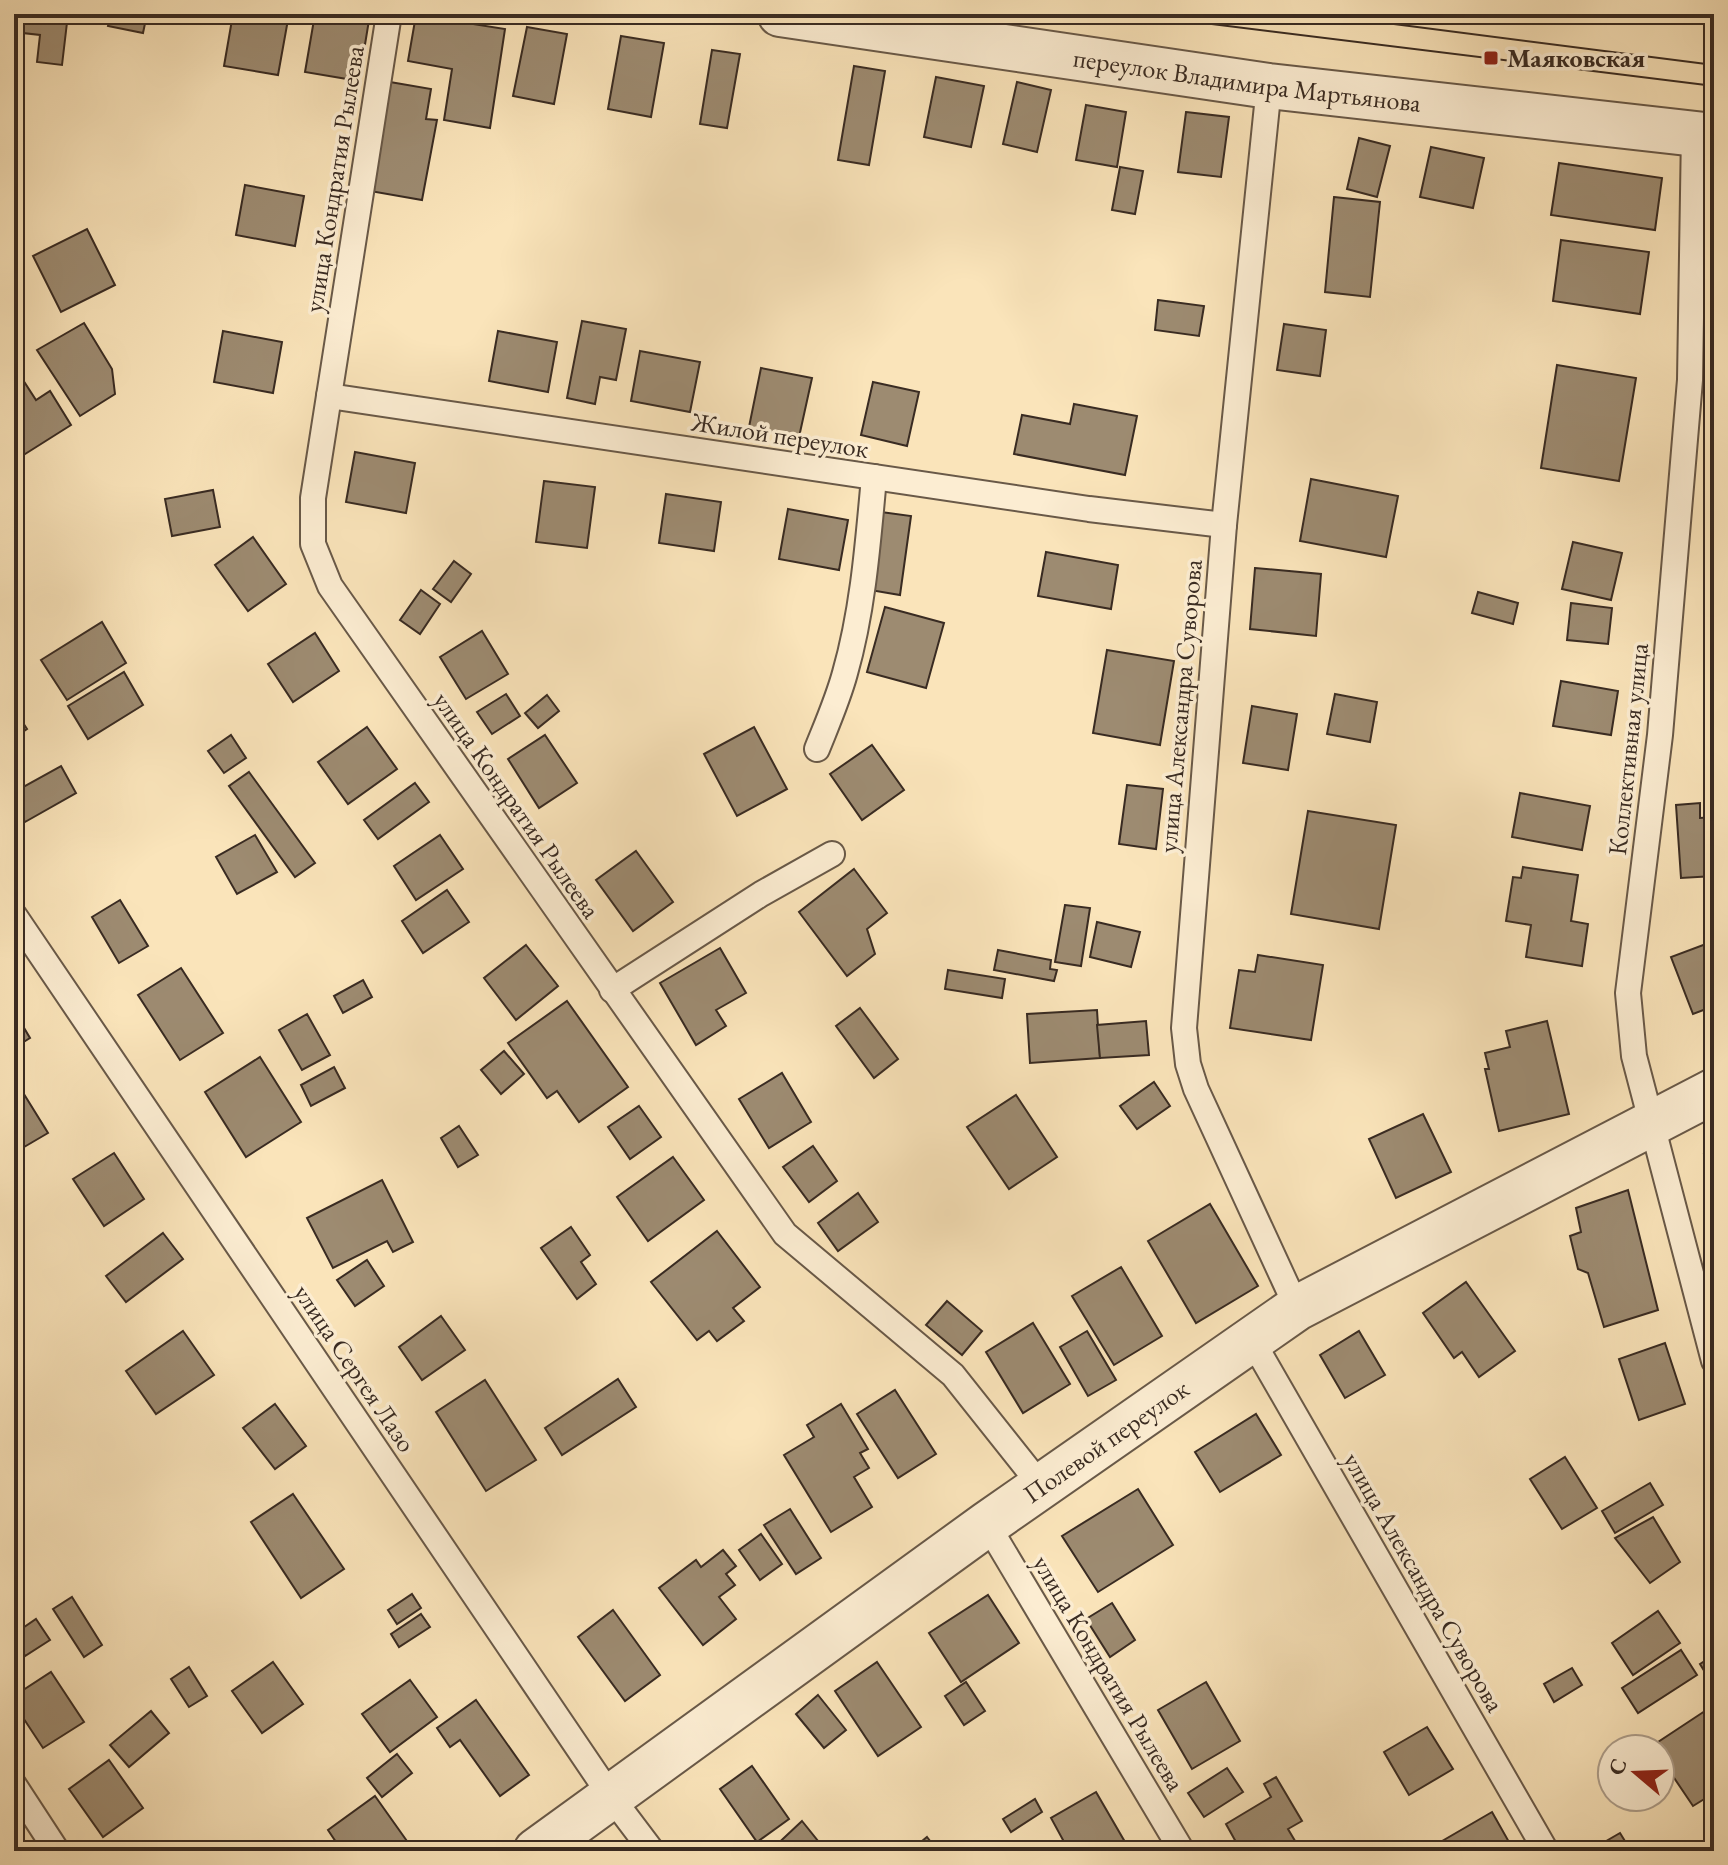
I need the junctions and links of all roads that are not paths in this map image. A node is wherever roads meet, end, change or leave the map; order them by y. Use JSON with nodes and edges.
{"nodes":[{"id":1,"x":389,"y":14,"type":"edge"},
{"id":2,"x":780,"y":14,"type":"edge"},
{"id":3,"x":1269,"y":86,"type":"junction"},
{"id":4,"x":1704,"y":134,"type":"edge"},
{"id":5,"x":329,"y":396,"type":"junction"},
{"id":6,"x":874,"y":477,"type":"junction"},
{"id":7,"x":1224,"y":525,"type":"junction"},
{"id":8,"x":817,"y":749,"type":"dead end"},
{"id":9,"x":832,"y":854,"type":"dead end"},
{"id":10,"x":14,"y":915,"type":"edge"},
{"id":11,"x":612,"y":990,"type":"junction"},
{"id":12,"x":1714,"y":1091,"type":"edge"},
{"id":13,"x":1652,"y":1124,"type":"junction"},
{"id":14,"x":1297,"y":1308,"type":"junction"},
{"id":15,"x":1253,"y":1342,"type":"junction"},
{"id":16,"x":1714,"y":1361,"type":"edge"},
{"id":17,"x":1042,"y":1487,"type":"junction"},
{"id":18,"x":987,"y":1524,"type":"junction"},
{"id":19,"x":14,"y":1785,"type":"edge"},
{"id":20,"x":612,"y":1798,"type":"junction"},
{"id":21,"x":57,"y":1851,"type":"edge"},
{"id":22,"x":536,"y":1851,"type":"edge"},
{"id":23,"x":652,"y":1851,"type":"edge"},
{"id":24,"x":1182,"y":1851,"type":"edge"},
{"id":25,"x":1546,"y":1851,"type":"edge"}],
"edges":[{"from":1,"to":5,"type":"lane","name":"улица Кондратия Рылеева"},
{"from":2,"to":3,"type":"street","name":"переулок Владимира Мартьянова"},
{"from":3,"to":4,"type":"street","name":"переулок Владимира Мартьянова"},
{"from":3,"to":7,"type":"lane","name":"улица Александра Суворова"},
{"from":4,"to":13,"type":"lane","name":"Коллективная улица"},
{"from":5,"to":6,"type":"lane","name":"Жилой переулок"},
{"from":5,"to":11,"type":"lane","name":"улица Кондратия Рылеева"},
{"from":6,"to":7,"type":"lane","name":"Жилой переулок"},
{"from":6,"to":8,"type":"lane"},
{"from":7,"to":14,"type":"lane","name":"улица Александра Суворова"},
{"from":9,"to":11,"type":"lane"},
{"from":10,"to":20,"type":"lane","name":"улица Сергея Лазо"},
{"from":11,"to":17,"type":"lane","name":"улица Кондратия Рылеева"},
{"from":12,"to":13,"type":"street","name":"Полевой переулок"},
{"from":13,"to":14,"type":"street","name":"Полевой переулок"},
{"from":13,"to":16,"type":"lane","name":"Коллективная улица"},
{"from":14,"to":15,"type":"street","name":"Полевой переулок"},
{"from":15,"to":17,"type":"street","name":"Полевой переулок"},
{"from":15,"to":25,"type":"lane","name":"улица Александра Суворова"},
{"from":17,"to":18,"type":"street","name":"Полевой переулок"},
{"from":18,"to":20,"type":"street","name":"Полевой переулок"},
{"from":18,"to":24,"type":"lane","name":"улица Кондратия Рылеева"},
{"from":19,"to":21,"type":"lane"},
{"from":20,"to":22,"type":"street","name":"Полевой переулок"},
{"from":20,"to":23,"type":"lane","name":"улица Сергея Лазо"}]}
